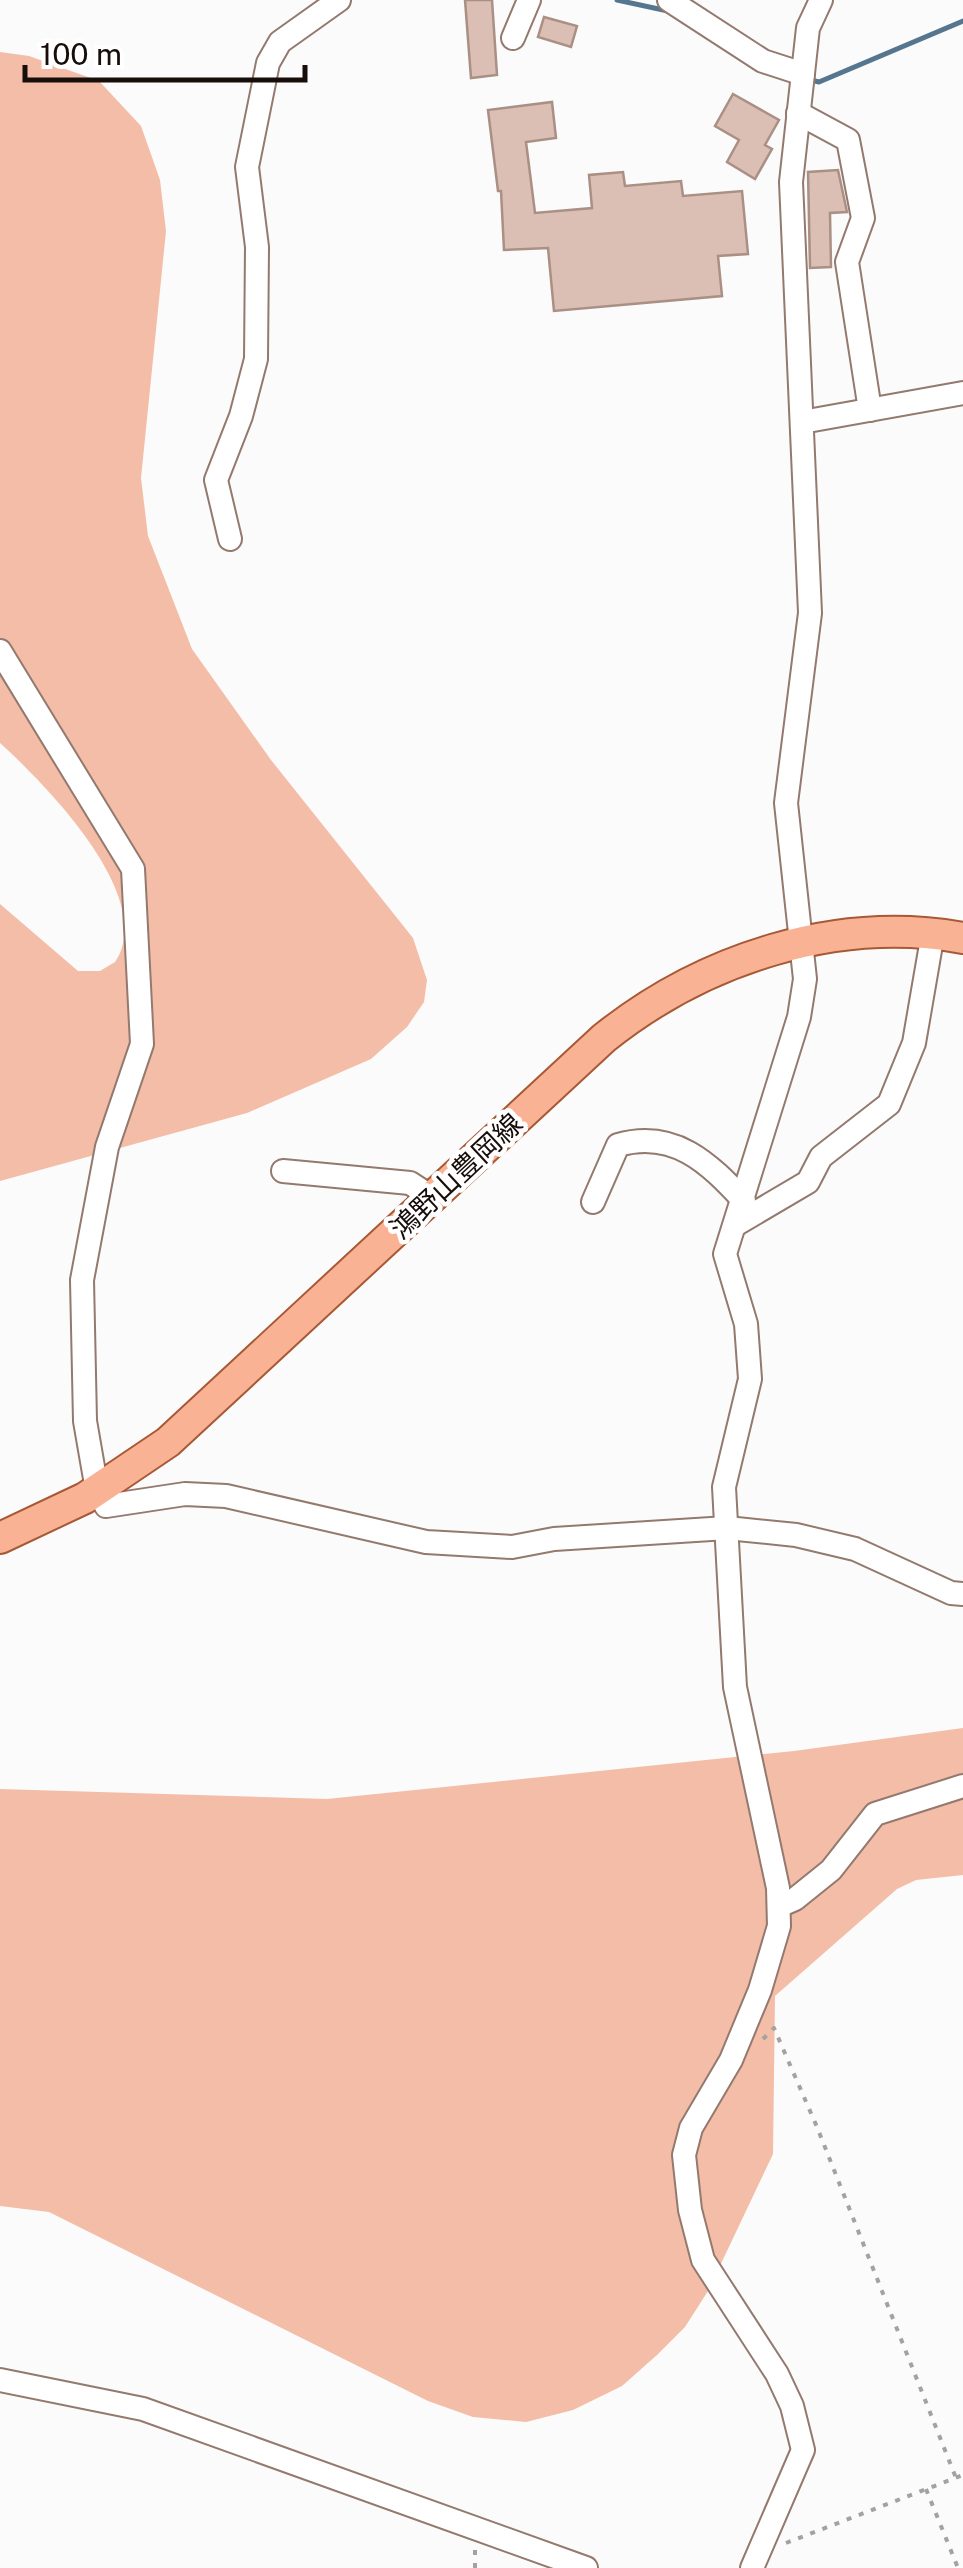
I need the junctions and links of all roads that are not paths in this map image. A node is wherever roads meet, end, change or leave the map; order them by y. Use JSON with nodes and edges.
{"nodes":[{"id":1,"x":340,"y":0,"type":"edge"},
{"id":2,"x":528,"y":0,"type":"edge"},
{"id":3,"x":669,"y":0,"type":"edge"},
{"id":4,"x":821,"y":0,"type":"edge"},
{"id":5,"x":513,"y":38,"type":"dead end"},
{"id":6,"x":803,"y":74,"type":"junction"},
{"id":7,"x":798,"y":113,"type":"junction"},
{"id":8,"x":963,"y":394,"type":"edge"},
{"id":9,"x":870,"y":410,"type":"junction"},
{"id":10,"x":802,"y":422,"type":"junction"},
{"id":11,"x":230,"y":539,"type":"dead end"},
{"id":12,"x":0,"y":651,"type":"edge"},
{"id":13,"x":948,"y":936,"type":"edge"},
{"id":14,"x":802,"y":942,"type":"junction"},
{"id":15,"x":282,"y":1171,"type":"dead end"},
{"id":16,"x":432,"y":1198,"type":"junction"},
{"id":17,"x":744,"y":1201,"type":"junction"},
{"id":18,"x":594,"y":1202,"type":"dead end"},
{"id":19,"x":735,"y":1225,"type":"junction"},
{"id":20,"x":97,"y":1490,"type":"junction"},
{"id":21,"x":727,"y":1528,"type":"junction"},
{"id":22,"x":0,"y":1538,"type":"edge"},
{"id":23,"x":963,"y":1594,"type":"edge"},
{"id":24,"x":963,"y":1786,"type":"edge"},
{"id":25,"x":779,"y":1906,"type":"junction"},
{"id":26,"x":0,"y":2380,"type":"edge"},
{"id":27,"x":755,"y":2561,"type":"edge"},
{"id":28,"x":586,"y":2568,"type":"edge"}],
"edges":[{"from":1,"to":11,"type":"street"},
{"from":2,"to":5,"type":"street"},
{"from":3,"to":6,"type":"street"},
{"from":4,"to":6,"type":"street"},
{"from":6,"to":7,"type":"street"},
{"from":7,"to":9,"type":"street"},
{"from":7,"to":10,"type":"street"},
{"from":8,"to":9,"type":"street"},
{"from":9,"to":10,"type":"street"},
{"from":10,"to":14,"type":"street"},
{"from":12,"to":20,"type":"street"},
{"from":13,"to":14,"type":"main road","name":"鴻野山豊岡線"},
{"from":13,"to":19,"type":"street"},
{"from":14,"to":16,"type":"main road","name":"鴻野山豊岡線"},
{"from":14,"to":17,"type":"street"},
{"from":15,"to":16,"type":"street"},
{"from":16,"to":20,"type":"main road","name":"鴻野山豊岡線"},
{"from":17,"to":18,"type":"street"},
{"from":17,"to":19,"type":"street"},
{"from":19,"to":21,"type":"street"},
{"from":20,"to":21,"type":"street"},
{"from":20,"to":22,"type":"main road","name":"鴻野山豊岡線"},
{"from":21,"to":23,"type":"street"},
{"from":21,"to":25,"type":"street"},
{"from":24,"to":25,"type":"street"},
{"from":25,"to":27,"type":"street"},
{"from":26,"to":28,"type":"street"}]}
